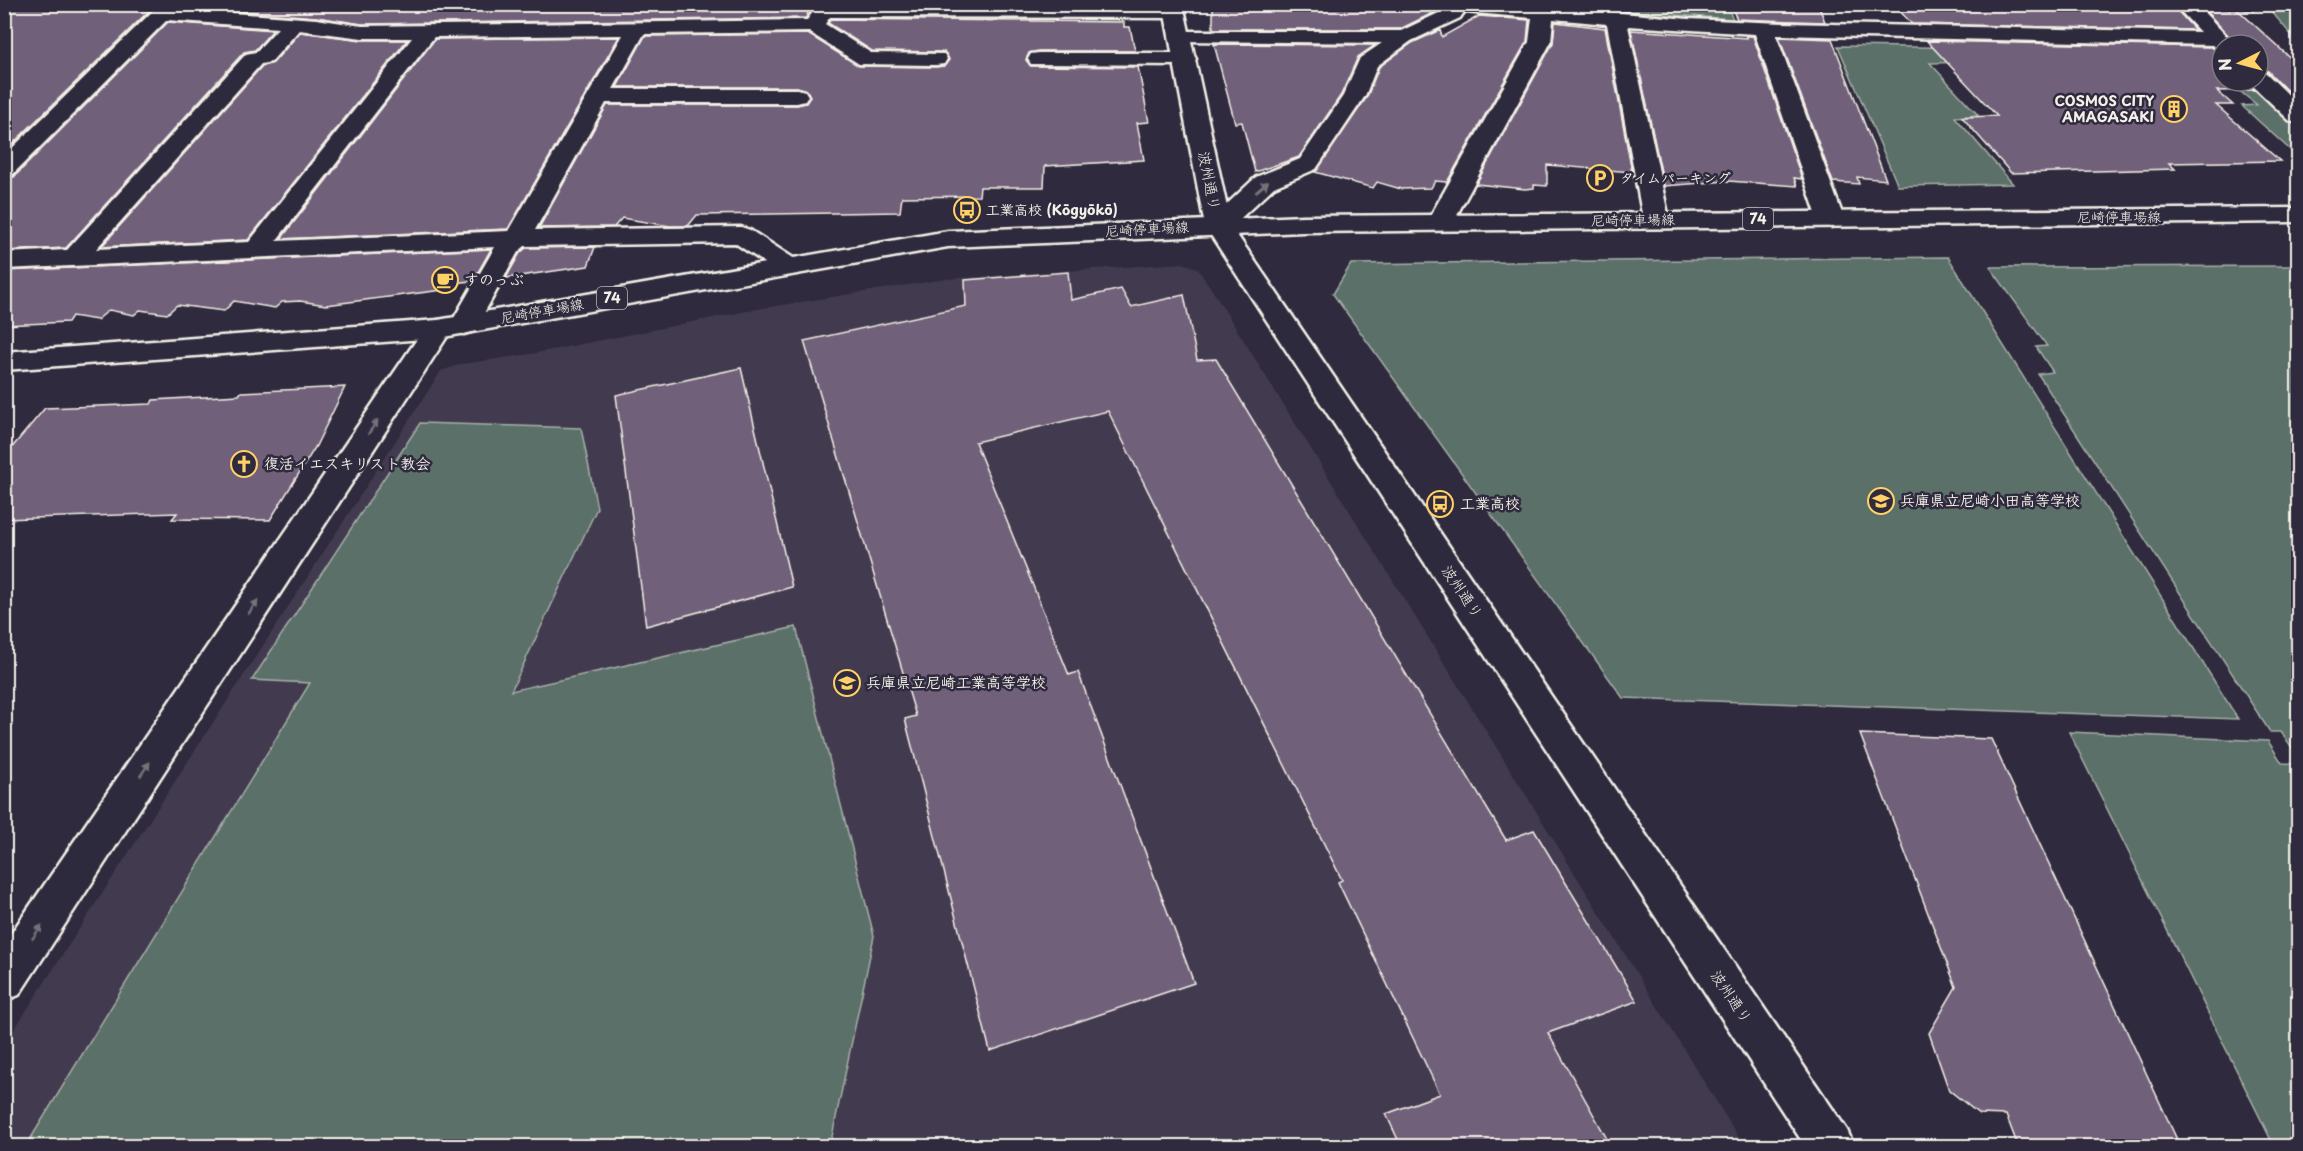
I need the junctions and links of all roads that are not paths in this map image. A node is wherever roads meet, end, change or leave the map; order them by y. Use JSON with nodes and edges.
{"nodes":[{"id":1,"x":332,"y":4,"type":"edge"},
{"id":2,"x":2184,"y":4,"type":"edge"},
{"id":3,"x":2245,"y":4,"type":"edge"},
{"id":4,"x":2252,"y":4,"type":"edge"},
{"id":5,"x":1459,"y":5,"type":"edge"},
{"id":6,"x":1174,"y":8,"type":"edge"},
{"id":7,"x":168,"y":9,"type":"edge"},
{"id":8,"x":475,"y":13,"type":"dead end"},
{"id":9,"x":1543,"y":13,"type":"junction"},
{"id":10,"x":822,"y":14,"type":"edge"},
{"id":11,"x":1616,"y":19,"type":"junction"},
{"id":12,"x":304,"y":25,"type":"junction"},
{"id":13,"x":637,"y":28,"type":"junction"},
{"id":14,"x":1763,"y":28,"type":"junction"},
{"id":15,"x":462,"y":31,"type":"junction"},
{"id":16,"x":428,"y":32,"type":"junction"},
{"id":17,"x":2211,"y":33,"type":"edge"},
{"id":18,"x":1181,"y":35,"type":"junction"},
{"id":19,"x":1404,"y":37,"type":"junction"},
{"id":20,"x":2210,"y":41,"type":"edge"},
{"id":21,"x":1185,"y":58,"type":"junction"},
{"id":22,"x":936,"y":59,"type":"dead end"},
{"id":23,"x":1039,"y":59,"type":"dead end"},
{"id":24,"x":2270,"y":86,"type":"edge"},
{"id":25,"x":597,"y":96,"type":"junction"},
{"id":26,"x":797,"y":96,"type":"dead end"},
{"id":27,"x":2290,"y":100,"type":"edge"},
{"id":28,"x":2298,"y":116,"type":"edge"},
{"id":29,"x":4,"y":170,"type":"edge"},
{"id":30,"x":2298,"y":215,"type":"edge"},
{"id":31,"x":1656,"y":219,"type":"junction"},
{"id":32,"x":1831,"y":219,"type":"junction"},
{"id":33,"x":1440,"y":222,"type":"junction"},
{"id":34,"x":1218,"y":226,"type":"junction"},
{"id":35,"x":518,"y":238,"type":"junction"},
{"id":36,"x":256,"y":250,"type":"junction"},
{"id":37,"x":74,"y":258,"type":"junction"},
{"id":38,"x":4,"y":261,"type":"edge"},
{"id":39,"x":789,"y":267,"type":"junction"},
{"id":40,"x":451,"y":327,"type":"junction"},
{"id":41,"x":4,"y":361,"type":"edge"},
{"id":42,"x":4,"y":981,"type":"edge"},
{"id":43,"x":1831,"y":1146,"type":"edge"}],
"edges":[{"from":1,"to":12,"type":"street"},
{"from":2,"to":17,"type":"street"},
{"from":3,"to":4,"type":"lane"},
{"from":5,"to":9,"type":"street"},
{"from":5,"to":19,"type":"street"},
{"from":6,"to":10,"type":"street"},
{"from":6,"to":18,"type":"street","name":"波州通り"},
{"from":7,"to":12,"type":"street"},
{"from":7,"to":29,"type":"street"},
{"from":8,"to":15,"type":"street"},
{"from":9,"to":11,"type":"street"},
{"from":9,"to":33,"type":"street"},
{"from":10,"to":13,"type":"street"},
{"from":10,"to":22,"type":"street"},
{"from":11,"to":14,"type":"street"},
{"from":11,"to":31,"type":"street"},
{"from":12,"to":16,"type":"street"},
{"from":12,"to":37,"type":"street"},
{"from":13,"to":15,"type":"street"},
{"from":13,"to":25,"type":"street"},
{"from":14,"to":20,"type":"street"},
{"from":14,"to":32,"type":"street"},
{"from":15,"to":16,"type":"street"},
{"from":16,"to":36,"type":"street"},
{"from":18,"to":19,"type":"street"},
{"from":18,"to":21,"type":"street","name":"波州通り"},
{"from":34,"to":19,"type":"street","one_way":true},
{"from":21,"to":23,"type":"street"},
{"from":21,"to":34,"type":"street","name":"波州通り"},
{"from":24,"to":27,"type":"street"},
{"from":25,"to":26,"type":"street"},
{"from":25,"to":35,"type":"street"},
{"from":27,"to":28,"type":"street"},
{"from":30,"to":32,"type":"street","name":"尼崎停車場線","number":"74"},
{"from":31,"to":32,"type":"street","name":"尼崎停車場線","number":"74"},
{"from":31,"to":33,"type":"street","name":"尼崎停車場線","number":"74"},
{"from":33,"to":34,"type":"street","name":"尼崎停車場線","number":"74"},
{"from":34,"to":39,"type":"street","name":"尼崎停車場線","number":"74"},
{"from":34,"to":43,"type":"street","name":"波州通り"},
{"from":35,"to":36,"type":"street"},
{"from":35,"to":39,"type":"street"},
{"from":35,"to":40,"type":"street"},
{"from":36,"to":37,"type":"street"},
{"from":37,"to":38,"type":"street"},
{"from":39,"to":40,"type":"street","name":"尼崎停車場線","number":"74"},
{"from":40,"to":41,"type":"street","name":"尼崎停車場線","number":"74"},
{"from":42,"to":40,"type":"street","one_way":true}]}
